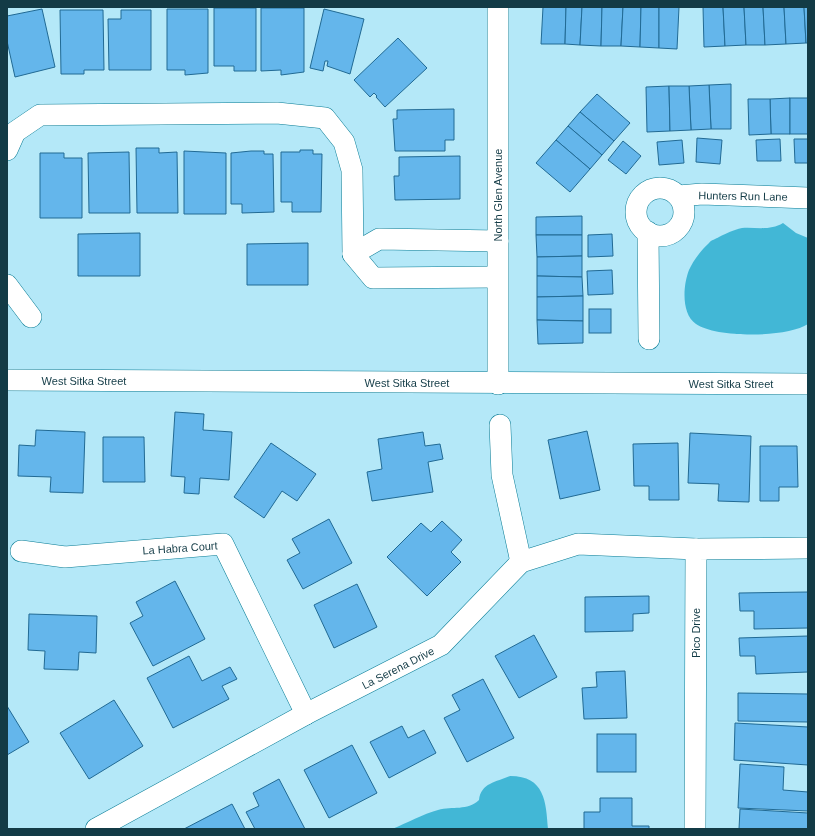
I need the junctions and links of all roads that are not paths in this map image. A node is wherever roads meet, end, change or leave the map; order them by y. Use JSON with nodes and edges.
{"nodes":[{"id":1,"x":498,"y":7,"type":"edge"},
{"id":2,"x":7,"y":150,"type":"edge"},
{"id":3,"x":679,"y":196,"type":"junction"},
{"id":4,"x":808,"y":198,"type":"edge"},
{"id":5,"x":648,"y":232,"type":"junction"},
{"id":6,"x":498,"y":241,"type":"junction"},
{"id":7,"x":353,"y":254,"type":"junction"},
{"id":8,"x":497,"y":277,"type":"junction"},
{"id":9,"x":7,"y":285,"type":"edge"},
{"id":10,"x":31,"y":317,"type":"dead end"},
{"id":11,"x":649,"y":339,"type":"dead end"},
{"id":12,"x":7,"y":380,"type":"edge"},
{"id":13,"x":498,"y":384,"type":"junction"},
{"id":14,"x":808,"y":384,"type":"edge"},
{"id":15,"x":500,"y":425,"type":"dead end"},
{"id":16,"x":808,"y":548,"type":"edge"},
{"id":17,"x":696,"y":549,"type":"junction"},
{"id":18,"x":21,"y":551,"type":"dead end"},
{"id":19,"x":521,"y":562,"type":"junction"},
{"id":20,"x":306,"y":714,"type":"junction"},
{"id":21,"x":96,"y":829,"type":"edge"},
{"id":22,"x":695,"y":829,"type":"edge"}],
"edges":[{"from":1,"to":6,"type":"street","name":"North Glen Avenue"},
{"from":2,"to":7,"type":"street"},
{"from":3,"to":4,"type":"street","name":"Hunters Run Lane"},
{"from":3,"to":5,"type":"street","name":"Hunters Run Lane"},
{"from":3,"to":5,"type":"street","name":"Hunters Run Lane"},
{"from":5,"to":11,"type":"street"},
{"from":6,"to":7,"type":"street"},
{"from":6,"to":8,"type":"street","name":"North Glen Avenue"},
{"from":7,"to":8,"type":"street"},
{"from":8,"to":13,"type":"street","name":"North Glen Avenue"},
{"from":9,"to":10,"type":"street"},
{"from":12,"to":13,"type":"street","name":"West Sitka Street"},
{"from":13,"to":14,"type":"street","name":"West Sitka Street"},
{"from":15,"to":19,"type":"street"},
{"from":16,"to":17,"type":"street"},
{"from":17,"to":19,"type":"street","name":"La Serena Drive"},
{"from":17,"to":22,"type":"street","name":"Pico Drive"},
{"from":18,"to":20,"type":"street","name":"La Habra Court"},
{"from":19,"to":20,"type":"street","name":"La Serena Drive"},
{"from":20,"to":21,"type":"street","name":"La Serena Drive"}]}
